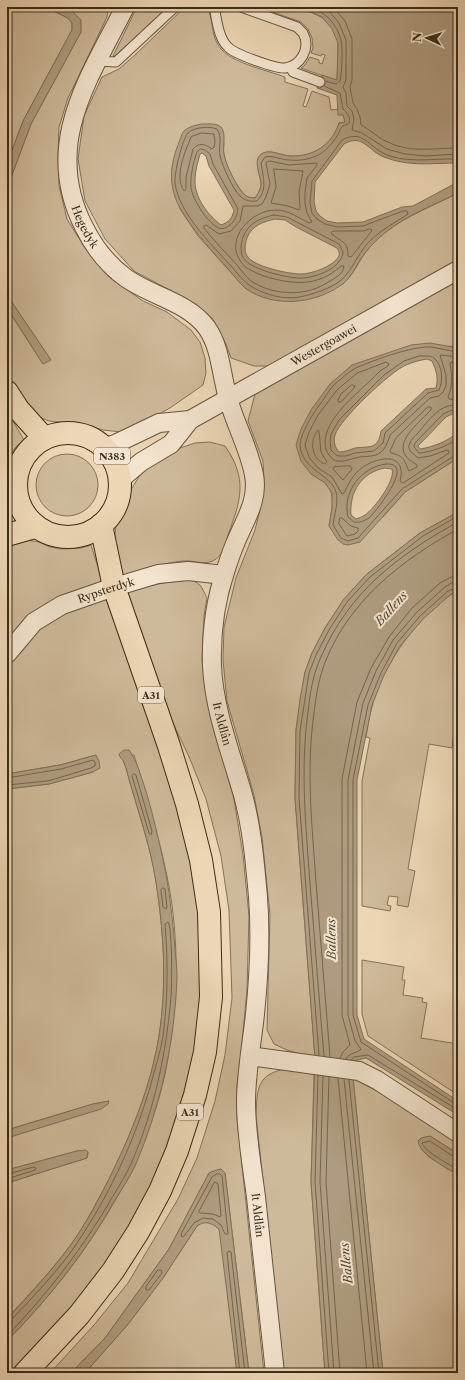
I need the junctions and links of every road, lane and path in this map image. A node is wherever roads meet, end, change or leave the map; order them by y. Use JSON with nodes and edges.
{"nodes":[{"id":1,"x":125,"y":7,"type":"edge"},
{"id":2,"x":175,"y":7,"type":"edge"},
{"id":3,"x":214,"y":7,"type":"edge"},
{"id":4,"x":241,"y":7,"type":"edge"},
{"id":5,"x":98,"y":61,"type":"junction"},
{"id":6,"x":290,"y":67,"type":"junction"},
{"id":7,"x":320,"y":82,"type":"dead end"},
{"id":8,"x":458,"y":270,"type":"edge"},
{"id":9,"x":7,"y":392,"type":"edge"},
{"id":10,"x":228,"y":398,"type":"junction"},
{"id":11,"x":190,"y":420,"type":"junction"},
{"id":12,"x":44,"y":438,"type":"junction"},
{"id":13,"x":104,"y":447,"type":"junction"},
{"id":14,"x":121,"y":479,"type":"junction"},
{"id":15,"x":11,"y":495,"type":"edge"},
{"id":16,"x":101,"y":526,"type":"junction"},
{"id":17,"x":35,"y":527,"type":"junction"},
{"id":18,"x":7,"y":535,"type":"edge"},
{"id":19,"x":224,"y":575,"type":"junction"},
{"id":20,"x":114,"y":587,"type":"junction"},
{"id":21,"x":7,"y":654,"type":"edge"},
{"id":22,"x":250,"y":1056,"type":"junction"},
{"id":23,"x":458,"y":1132,"type":"edge"},
{"id":24,"x":25,"y":1373,"type":"edge"},
{"id":25,"x":275,"y":1373,"type":"edge"}],
"edges":[{"from":1,"to":5,"type":"street","name":"Hegedyk"},
{"from":2,"to":5,"type":"lane"},
{"from":3,"to":6,"type":"lane"},
{"from":4,"to":6,"type":"lane"},
{"from":5,"to":10,"type":"street","name":"Hegedyk"},
{"from":6,"to":7,"type":"lane"},
{"from":8,"to":10,"type":"street","name":"Westergoawei"},
{"from":9,"to":12,"type":"highway"},
{"from":10,"to":11,"type":"street","name":"Westergoawei"},
{"from":10,"to":19,"type":"street","name":"It Aldlân"},
{"from":11,"to":13,"type":"street","name":"Westergoawei"},
{"from":11,"to":14,"type":"street","name":"Westergoawei"},
{"from":12,"to":13,"type":"highway","number":"N383"},
{"from":12,"to":15,"type":"highway","number":"N383"},
{"from":13,"to":14,"type":"highway","number":"N383"},
{"from":14,"to":16,"type":"highway","number":"N383"},
{"from":15,"to":17,"type":"highway","number":"N383"},
{"from":16,"to":17,"type":"highway","number":"N383"},
{"from":16,"to":20,"type":"highway","number":"A31"},
{"from":17,"to":18,"type":"highway"},
{"from":19,"to":20,"type":"street","name":"Rypsterdyk"},
{"from":19,"to":22,"type":"street","name":"It Aldlân"},
{"from":20,"to":21,"type":"street","name":"Rypsterdyk"},
{"from":20,"to":24,"type":"highway","number":"A31"},
{"from":22,"to":23,"type":"street"},
{"from":22,"to":25,"type":"street","name":"It Aldlân"}]}
